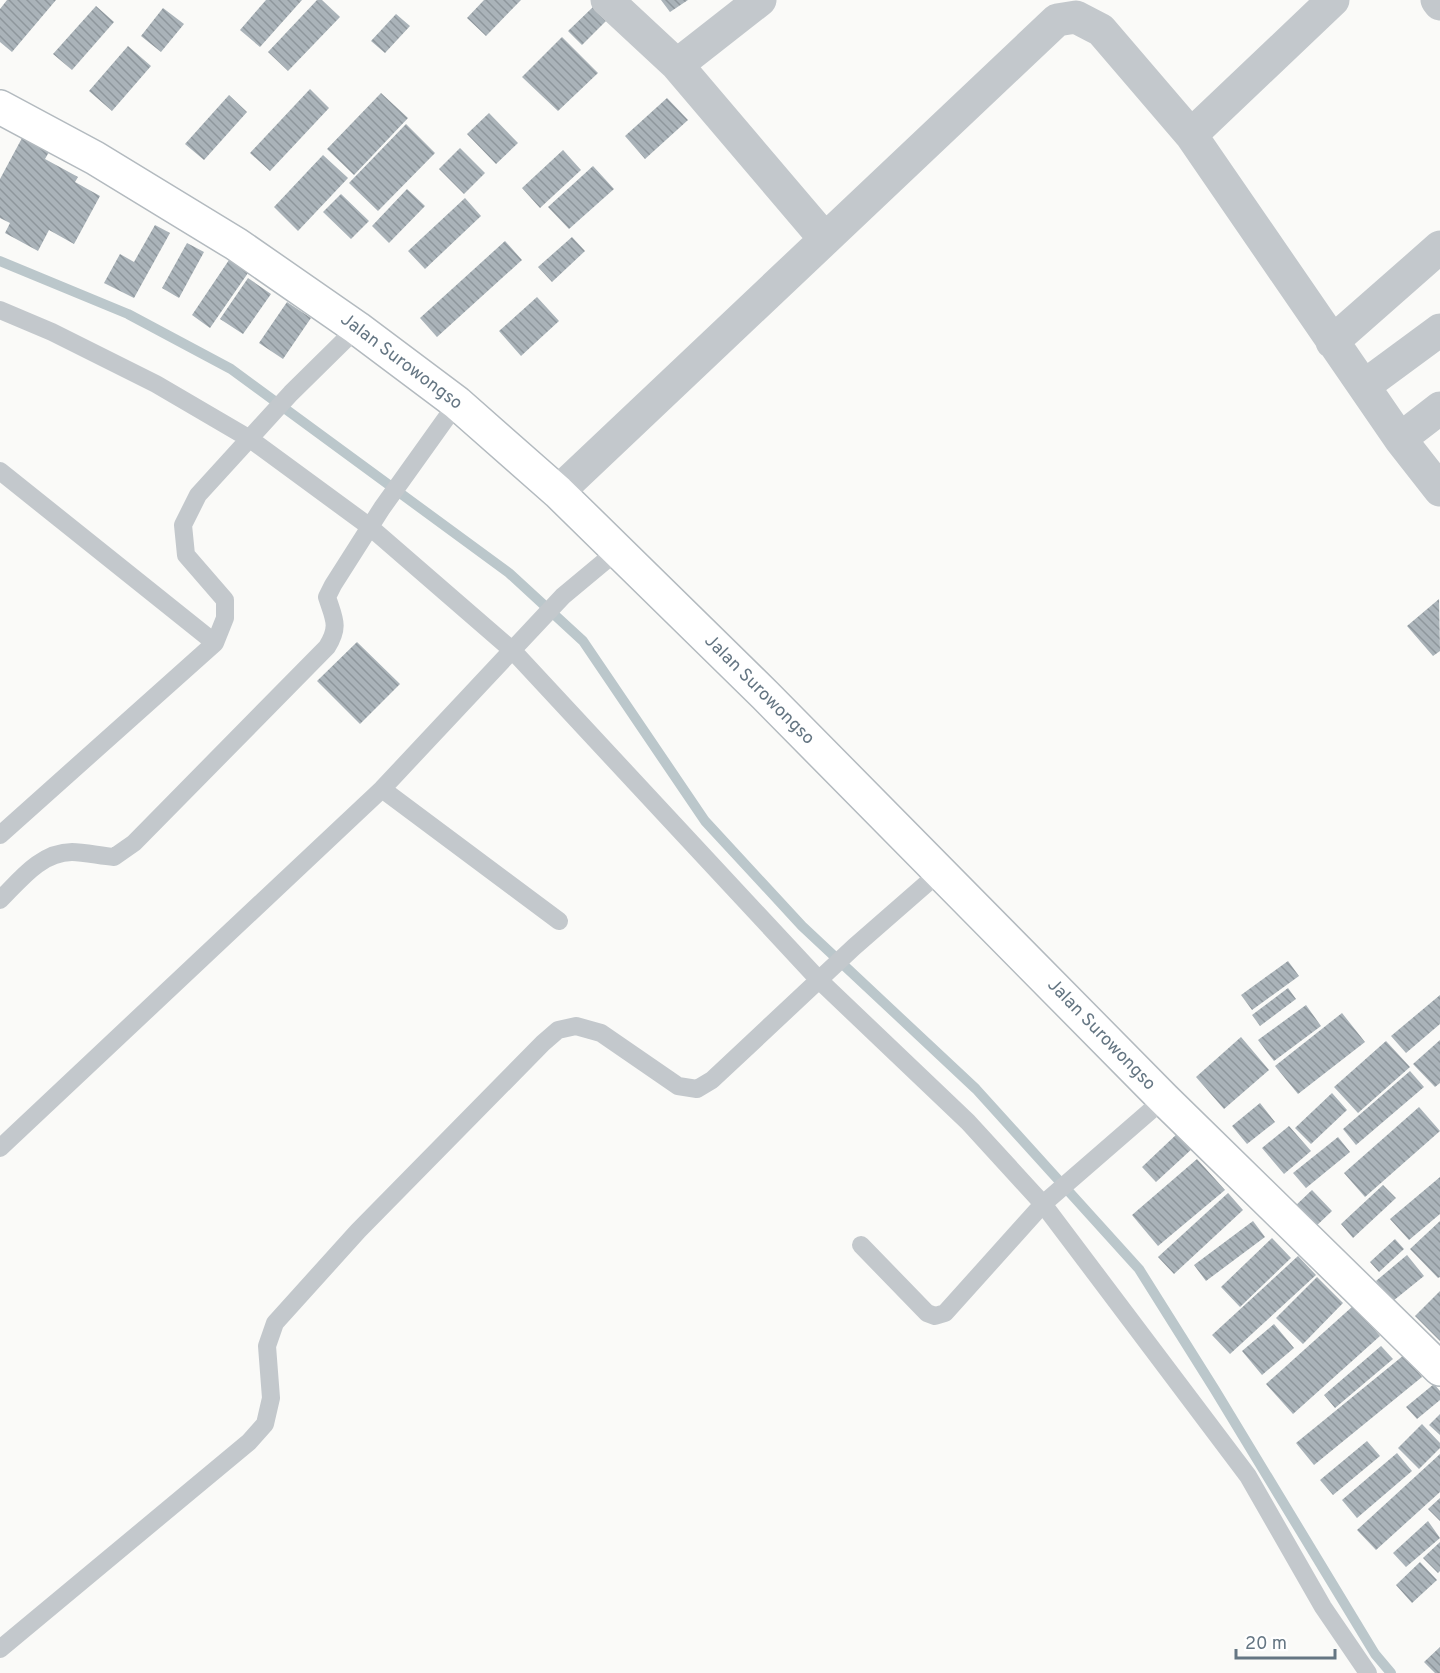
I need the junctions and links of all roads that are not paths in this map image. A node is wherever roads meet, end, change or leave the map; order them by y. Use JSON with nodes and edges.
{"nodes":[{"id":1,"x":607,"y":0,"type":"edge"},
{"id":2,"x":760,"y":0,"type":"edge"},
{"id":3,"x":1333,"y":0,"type":"edge"},
{"id":4,"x":1437,"y":0,"type":"edge"},
{"id":5,"x":1440,"y":4,"type":"edge"},
{"id":6,"x":677,"y":65,"type":"junction"},
{"id":7,"x":0,"y":107,"type":"edge"},
{"id":8,"x":1191,"y":135,"type":"junction"},
{"id":9,"x":825,"y":239,"type":"junction"},
{"id":10,"x":1440,"y":247,"type":"edge"},
{"id":11,"x":0,"y":310,"type":"edge"},
{"id":12,"x":357,"y":328,"type":"junction"},
{"id":13,"x":1440,"y":330,"type":"edge"},
{"id":14,"x":1332,"y":342,"type":"junction"},
{"id":15,"x":1364,"y":386,"type":"junction"},
{"id":16,"x":457,"y":403,"type":"junction"},
{"id":17,"x":1440,"y":408,"type":"edge"},
{"id":18,"x":256,"y":433,"type":"junction"},
{"id":19,"x":1400,"y":439,"type":"junction"},
{"id":20,"x":0,"y":471,"type":"edge"},
{"id":21,"x":1440,"y":490,"type":"edge"},
{"id":22,"x":558,"y":492,"type":"junction"},
{"id":23,"x":370,"y":527,"type":"junction"},
{"id":24,"x":616,"y":551,"type":"junction"},
{"id":25,"x":215,"y":643,"type":"junction"},
{"id":26,"x":513,"y":651,"type":"junction"},
{"id":27,"x":382,"y":789,"type":"junction"},
{"id":28,"x":0,"y":835,"type":"edge"},
{"id":29,"x":940,"y":871,"type":"junction"},
{"id":30,"x":0,"y":900,"type":"edge"},
{"id":31,"x":559,"y":921,"type":"dead end"},
{"id":32,"x":825,"y":974,"type":"junction"},
{"id":33,"x":1164,"y":1099,"type":"junction"},
{"id":34,"x":0,"y":1148,"type":"edge"},
{"id":35,"x":1050,"y":1198,"type":"junction"},
{"id":36,"x":861,"y":1245,"type":"dead end"},
{"id":37,"x":1440,"y":1369,"type":"edge"},
{"id":38,"x":0,"y":1649,"type":"edge"},
{"id":39,"x":1368,"y":1673,"type":"edge"}],
"edges":[{"from":1,"to":6,"type":"street"},
{"from":2,"to":6,"type":"street"},
{"from":3,"to":8,"type":"street"},
{"from":4,"to":5,"type":"street"},
{"from":6,"to":9,"type":"street"},
{"from":7,"to":12,"type":"street","name":"Jalan Surowongso"},
{"from":8,"to":9,"type":"street"},
{"from":8,"to":14,"type":"street"},
{"from":9,"to":22,"type":"street"},
{"from":10,"to":14,"type":"street"},
{"from":11,"to":18,"type":"lane"},
{"from":12,"to":16,"type":"street","name":"Jalan Surowongso"},
{"from":12,"to":18,"type":"lane"},
{"from":13,"to":15,"type":"street"},
{"from":14,"to":15,"type":"street"},
{"from":15,"to":19,"type":"street"},
{"from":16,"to":22,"type":"street","name":"Jalan Surowongso"},
{"from":16,"to":23,"type":"lane"},
{"from":17,"to":19,"type":"street"},
{"from":18,"to":23,"type":"lane"},
{"from":18,"to":25,"type":"lane"},
{"from":19,"to":21,"type":"street"},
{"from":20,"to":25,"type":"lane"},
{"from":22,"to":24,"type":"street","name":"Jalan Surowongso"},
{"from":23,"to":26,"type":"lane"},
{"from":23,"to":30,"type":"lane"},
{"from":24,"to":26,"type":"lane"},
{"from":24,"to":29,"type":"street","name":"Jalan Surowongso"},
{"from":25,"to":28,"type":"lane"},
{"from":26,"to":27,"type":"lane"},
{"from":26,"to":32,"type":"lane"},
{"from":27,"to":31,"type":"lane"},
{"from":27,"to":34,"type":"lane"},
{"from":29,"to":32,"type":"lane"},
{"from":29,"to":33,"type":"street","name":"Jalan Surowongso"},
{"from":32,"to":35,"type":"lane"},
{"from":32,"to":38,"type":"lane"},
{"from":33,"to":35,"type":"lane"},
{"from":33,"to":37,"type":"street","name":"Jalan Surowongso"},
{"from":35,"to":36,"type":"lane"},
{"from":35,"to":39,"type":"lane"}]}
